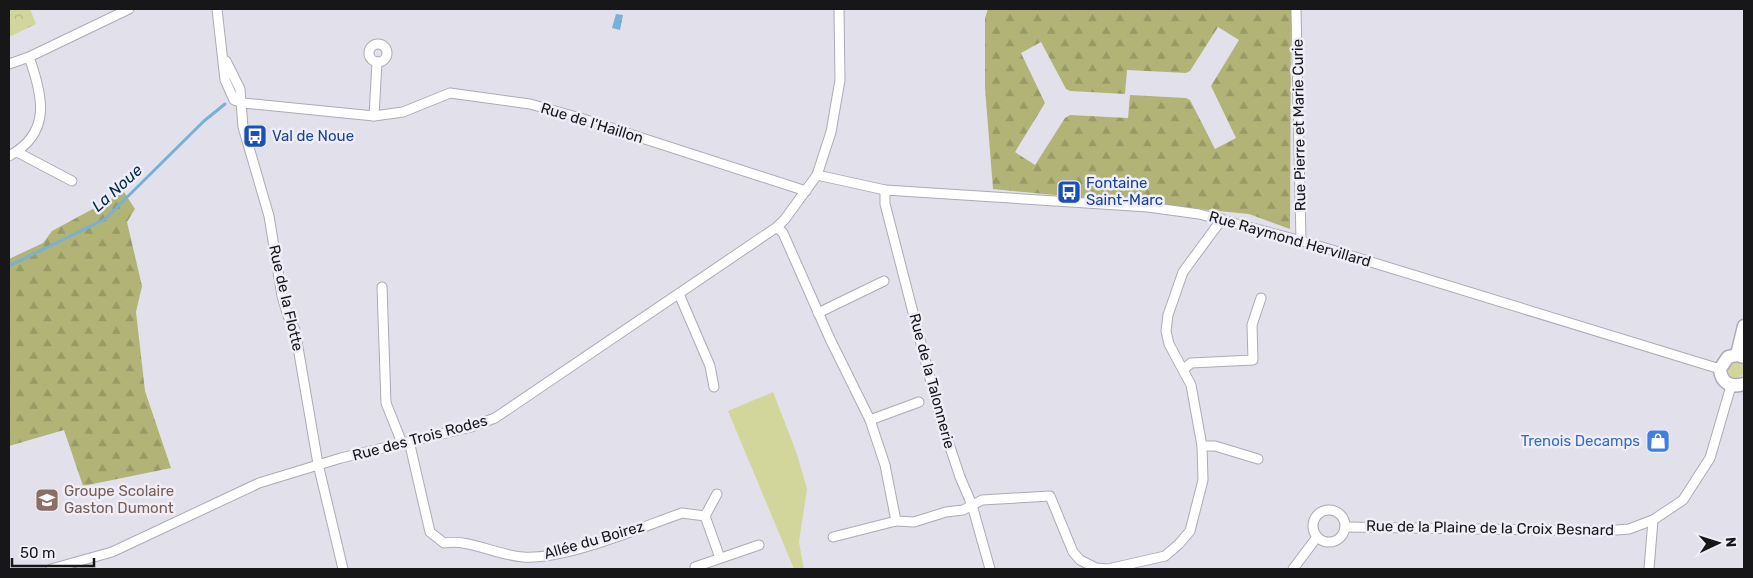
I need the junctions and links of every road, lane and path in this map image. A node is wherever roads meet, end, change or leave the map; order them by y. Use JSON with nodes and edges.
{"nodes":[{"id":1,"x":129,"y":9,"type":"edge"},
{"id":2,"x":217,"y":9,"type":"edge"},
{"id":3,"x":839,"y":9,"type":"edge"},
{"id":4,"x":1296,"y":9,"type":"edge"},
{"id":5,"x":29,"y":57,"type":"junction"},
{"id":6,"x":377,"y":62,"type":"dead end"},
{"id":7,"x":9,"y":64,"type":"edge"},
{"id":8,"x":243,"y":103,"type":"junction"},
{"id":9,"x":374,"y":116,"type":"junction"},
{"id":10,"x":13,"y":154,"type":"edge"},
{"id":11,"x":817,"y":175,"type":"junction"},
{"id":12,"x":72,"y":181,"type":"dead end"},
{"id":13,"x":885,"y":190,"type":"junction"},
{"id":14,"x":806,"y":191,"type":"junction"},
{"id":15,"x":1222,"y":219,"type":"junction"},
{"id":16,"x":778,"y":227,"type":"junction"},
{"id":17,"x":1301,"y":241,"type":"junction"},
{"id":18,"x":884,"y":281,"type":"dead end"},
{"id":19,"x":382,"y":287,"type":"dead end"},
{"id":20,"x":679,"y":294,"type":"junction"},
{"id":21,"x":1261,"y":298,"type":"dead end"},
{"id":22,"x":818,"y":313,"type":"junction"},
{"id":23,"x":1744,"y":326,"type":"edge"},
{"id":24,"x":1741,"y":356,"type":"edge"},
{"id":25,"x":1184,"y":369,"type":"junction"},
{"id":26,"x":1720,"y":369,"type":"junction"},
{"id":27,"x":1744,"y":384,"type":"edge"},
{"id":28,"x":1731,"y":386,"type":"junction"},
{"id":29,"x":714,"y":387,"type":"dead end"},
{"id":30,"x":919,"y":402,"type":"dead end"},
{"id":31,"x":870,"y":420,"type":"junction"},
{"id":32,"x":405,"y":442,"type":"junction"},
{"id":33,"x":1202,"y":446,"type":"junction"},
{"id":34,"x":1258,"y":459,"type":"dead end"},
{"id":35,"x":318,"y":464,"type":"junction"},
{"id":36,"x":717,"y":494,"type":"dead end"},
{"id":37,"x":972,"y":505,"type":"junction"},
{"id":38,"x":705,"y":516,"type":"junction"},
{"id":39,"x":896,"y":520,"type":"junction"},
{"id":40,"x":1652,"y":520,"type":"junction"},
{"id":41,"x":1345,"y":528,"type":"junction"},
{"id":42,"x":1318,"y":537,"type":"junction"},
{"id":43,"x":833,"y":538,"type":"dead end"},
{"id":44,"x":760,"y":545,"type":"dead end"},
{"id":45,"x":720,"y":558,"type":"junction"},
{"id":46,"x":695,"y":567,"type":"dead end"},
{"id":47,"x":51,"y":569,"type":"edge"},
{"id":48,"x":343,"y":569,"type":"edge"},
{"id":49,"x":990,"y":569,"type":"edge"},
{"id":50,"x":1293,"y":569,"type":"edge"},
{"id":51,"x":1649,"y":569,"type":"edge"}],
"edges":[{"from":1,"to":5,"type":"street"},
{"from":2,"to":8,"type":"street","name":"Rue de la Flotte"},
{"from":3,"to":11,"type":"street","name":"Rue des Trois Rodes"},
{"from":4,"to":17,"type":"street","name":"Rue Pierre et Marie Curie"},
{"from":5,"to":7,"type":"street"},
{"from":5,"to":10,"type":"street"},
{"from":6,"to":9,"type":"street"},
{"from":8,"to":9,"type":"street","name":"Rue de l'Haillon"},
{"from":8,"to":35,"type":"street","name":"Rue de la Flotte"},
{"from":9,"to":14,"type":"street","name":"Rue de l'Haillon"},
{"from":10,"to":12,"type":"street"},
{"from":11,"to":13,"type":"street","name":"Rue Raymond Hervillard"},
{"from":11,"to":14,"type":"street","name":"Rue des Trois Rodes"},
{"from":13,"to":15,"type":"street","name":"Rue Raymond Hervillard"},
{"from":13,"to":37,"type":"street","name":"Rue de la Talonnerie"},
{"from":14,"to":16,"type":"street","name":"Rue des Trois Rodes"},
{"from":15,"to":17,"type":"street","name":"Rue Raymond Hervillard"},
{"from":15,"to":25,"type":"street"},
{"from":16,"to":20,"type":"street","name":"Rue des Trois Rodes"},
{"from":16,"to":22,"type":"street"},
{"from":17,"to":26,"type":"street","name":"Rue Raymond Hervillard"},
{"from":18,"to":22,"type":"street"},
{"from":19,"to":32,"type":"street","name":"Allée du Boirez"},
{"from":20,"to":29,"type":"street"},
{"from":20,"to":32,"type":"street","name":"Rue des Trois Rodes"},
{"from":21,"to":25,"type":"street"},
{"from":22,"to":31,"type":"street"},
{"from":23,"to":24,"type":"street"},
{"from":24,"to":26,"type":"street"},
{"from":25,"to":33,"type":"street"},
{"from":26,"to":28,"type":"street"},
{"from":27,"to":28,"type":"street"},
{"from":28,"to":40,"type":"street","name":"Rue de la Plaine de la Croix Besnard"},
{"from":30,"to":31,"type":"street"},
{"from":31,"to":39,"type":"street"},
{"from":32,"to":35,"type":"street","name":"Rue des Trois Rodes"},
{"from":32,"to":38,"type":"street","name":"Allée du Boirez"},
{"from":33,"to":34,"type":"street"},
{"from":33,"to":37,"type":"street"},
{"from":35,"to":47,"type":"street","name":"Rue des Trois Rodes"},
{"from":35,"to":48,"type":"street","name":"Rue de la Flotte"},
{"from":36,"to":38,"type":"street"},
{"from":37,"to":39,"type":"street"},
{"from":37,"to":49,"type":"street","name":"Rue de la Talonnerie"},
{"from":38,"to":45,"type":"street"},
{"from":39,"to":43,"type":"street"},
{"from":40,"to":41,"type":"street","name":"Rue de la Plaine de la Croix Besnard"},
{"from":40,"to":51,"type":"street"},
{"from":41,"to":42,"type":"street"},
{"from":41,"to":42,"type":"street"},
{"from":42,"to":50,"type":"street"},
{"from":44,"to":45,"type":"street"},
{"from":45,"to":46,"type":"street"}]}
